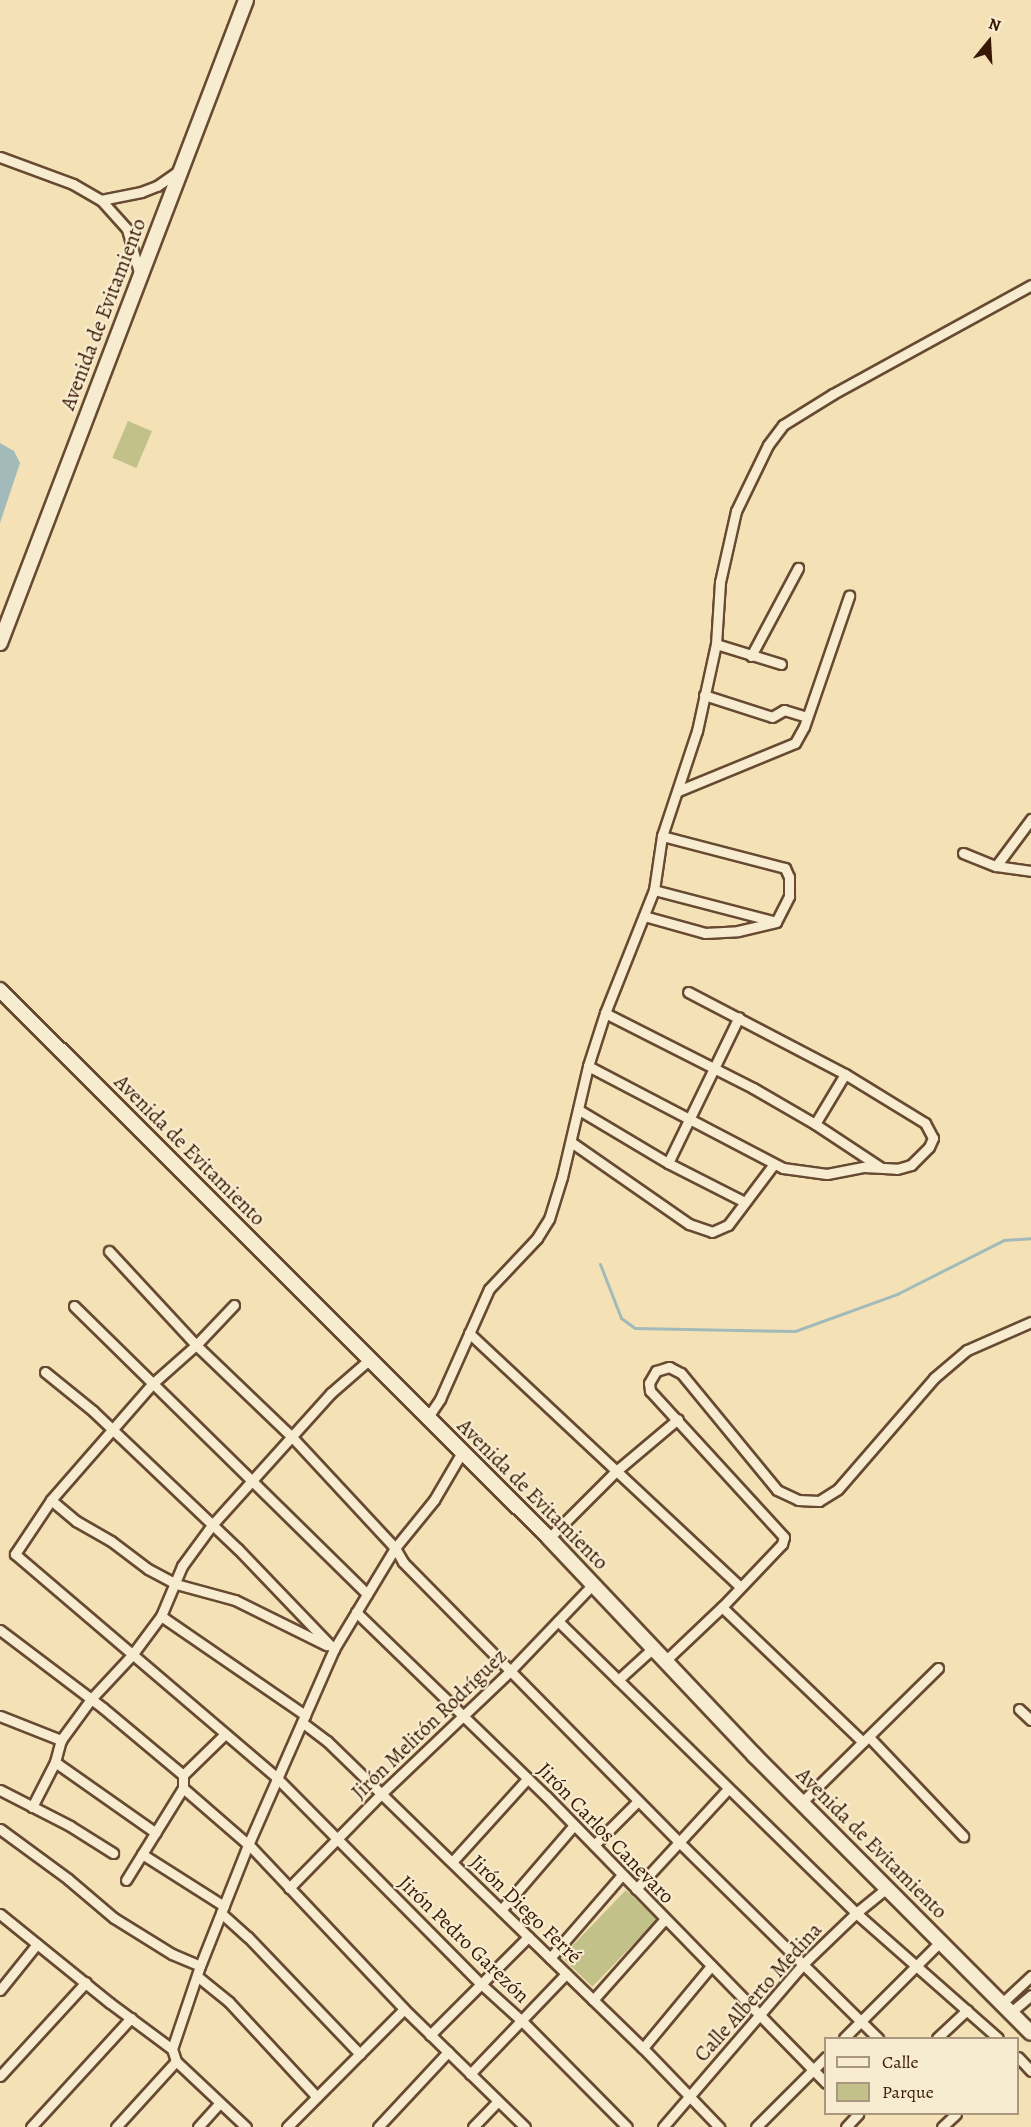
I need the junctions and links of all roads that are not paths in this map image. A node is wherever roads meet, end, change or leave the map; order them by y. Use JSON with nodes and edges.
{"nodes":[{"id":1,"x":246,"y":0,"type":"edge"},
{"id":2,"x":0,"y":157,"type":"edge"},
{"id":3,"x":180,"y":170,"type":"junction"},
{"id":4,"x":101,"y":200,"type":"junction"},
{"id":5,"x":140,"y":276,"type":"junction"},
{"id":6,"x":1031,"y":285,"type":"edge"},
{"id":7,"x":798,"y":568,"type":"dead end"},
{"id":8,"x":849,"y":596,"type":"dead end"},
{"id":9,"x":0,"y":643,"type":"edge"},
{"id":10,"x":716,"y":644,"type":"junction"},
{"id":11,"x":751,"y":656,"type":"junction"},
{"id":12,"x":781,"y":664,"type":"dead end"},
{"id":13,"x":704,"y":695,"type":"junction"},
{"id":14,"x":807,"y":717,"type":"junction"},
{"id":15,"x":678,"y":791,"type":"junction"},
{"id":16,"x":1031,"y":819,"type":"edge"},
{"id":17,"x":662,"y":836,"type":"junction"},
{"id":18,"x":963,"y":854,"type":"dead end"},
{"id":19,"x":996,"y":866,"type":"junction"},
{"id":20,"x":1031,"y":871,"type":"edge"},
{"id":21,"x":654,"y":890,"type":"junction"},
{"id":22,"x":644,"y":916,"type":"junction"},
{"id":23,"x":776,"y":922,"type":"junction"},
{"id":24,"x":0,"y":990,"type":"edge"},
{"id":25,"x":688,"y":992,"type":"dead end"},
{"id":26,"x":605,"y":1013,"type":"junction"},
{"id":27,"x":739,"y":1017,"type":"junction"},
{"id":28,"x":588,"y":1066,"type":"junction"},
{"id":29,"x":715,"y":1068,"type":"junction"},
{"id":30,"x":845,"y":1074,"type":"junction"},
{"id":31,"x":579,"y":1110,"type":"junction"},
{"id":32,"x":690,"y":1117,"type":"junction"},
{"id":33,"x":815,"y":1124,"type":"junction"},
{"id":34,"x":570,"y":1143,"type":"junction"},
{"id":35,"x":668,"y":1163,"type":"junction"},
{"id":36,"x":774,"y":1164,"type":"junction"},
{"id":37,"x":882,"y":1168,"type":"junction"},
{"id":38,"x":745,"y":1202,"type":"junction"},
{"id":39,"x":109,"y":1251,"type":"dead end"},
{"id":40,"x":234,"y":1305,"type":"dead end"},
{"id":41,"x":74,"y":1306,"type":"dead end"},
{"id":42,"x":1031,"y":1322,"type":"edge"},
{"id":43,"x":469,"y":1333,"type":"junction"},
{"id":44,"x":196,"y":1345,"type":"junction"},
{"id":45,"x":370,"y":1359,"type":"junction"},
{"id":46,"x":45,"y":1371,"type":"dead end"},
{"id":47,"x":153,"y":1383,"type":"junction"},
{"id":48,"x":428,"y":1417,"type":"junction"},
{"id":49,"x":678,"y":1419,"type":"junction"},
{"id":50,"x":112,"y":1430,"type":"junction"},
{"id":51,"x":292,"y":1437,"type":"junction"},
{"id":52,"x":462,"y":1452,"type":"junction"},
{"id":53,"x":615,"y":1472,"type":"junction"},
{"id":54,"x":253,"y":1482,"type":"junction"},
{"id":55,"x":51,"y":1500,"type":"junction"},
{"id":56,"x":212,"y":1525,"type":"junction"},
{"id":57,"x":549,"y":1538,"type":"junction"},
{"id":58,"x":395,"y":1548,"type":"junction"},
{"id":59,"x":176,"y":1584,"type":"junction"},
{"id":60,"x":593,"y":1584,"type":"junction"},
{"id":61,"x":740,"y":1587,"type":"junction"},
{"id":62,"x":367,"y":1594,"type":"junction"},
{"id":63,"x":722,"y":1606,"type":"junction"},
{"id":64,"x":357,"y":1612,"type":"junction"},
{"id":65,"x":161,"y":1616,"type":"junction"},
{"id":66,"x":558,"y":1621,"type":"junction"},
{"id":67,"x":0,"y":1630,"type":"edge"},
{"id":68,"x":653,"y":1648,"type":"junction"},
{"id":69,"x":334,"y":1649,"type":"junction"},
{"id":70,"x":132,"y":1655,"type":"junction"},
{"id":71,"x":665,"y":1661,"type":"junction"},
{"id":72,"x":938,"y":1668,"type":"dead end"},
{"id":73,"x":510,"y":1671,"type":"junction"},
{"id":74,"x":618,"y":1680,"type":"junction"},
{"id":75,"x":91,"y":1698,"type":"junction"},
{"id":76,"x":1019,"y":1709,"type":"dead end"},
{"id":77,"x":0,"y":1716,"type":"edge"},
{"id":78,"x":464,"y":1716,"type":"junction"},
{"id":79,"x":304,"y":1719,"type":"junction"},
{"id":80,"x":1031,"y":1720,"type":"edge"},
{"id":81,"x":225,"y":1734,"type":"junction"},
{"id":82,"x":62,"y":1740,"type":"junction"},
{"id":83,"x":866,"y":1740,"type":"junction"},
{"id":84,"x":55,"y":1762,"type":"junction"},
{"id":85,"x":183,"y":1775,"type":"junction"},
{"id":86,"x":276,"y":1777,"type":"junction"},
{"id":87,"x":528,"y":1778,"type":"junction"},
{"id":88,"x":183,"y":1788,"type":"junction"},
{"id":89,"x":728,"y":1789,"type":"junction"},
{"id":90,"x":0,"y":1790,"type":"edge"},
{"id":91,"x":381,"y":1794,"type":"junction"},
{"id":92,"x":638,"y":1801,"type":"junction"},
{"id":93,"x":802,"y":1802,"type":"junction"},
{"id":94,"x":32,"y":1807,"type":"junction"},
{"id":95,"x":574,"y":1825,"type":"junction"},
{"id":96,"x":0,"y":1829,"type":"edge"},
{"id":97,"x":156,"y":1833,"type":"junction"},
{"id":98,"x":963,"y":1836,"type":"dead end"},
{"id":99,"x":337,"y":1839,"type":"junction"},
{"id":100,"x":678,"y":1841,"type":"junction"},
{"id":101,"x":248,"y":1845,"type":"junction"},
{"id":102,"x":594,"y":1845,"type":"junction"},
{"id":103,"x":113,"y":1853,"type":"dead end"},
{"id":104,"x":142,"y":1854,"type":"junction"},
{"id":105,"x":452,"y":1863,"type":"junction"},
{"id":106,"x":622,"y":1875,"type":"junction"},
{"id":107,"x":126,"y":1880,"type":"dead end"},
{"id":108,"x":289,"y":1888,"type":"junction"},
{"id":109,"x":887,"y":1888,"type":"junction"},
{"id":110,"x":636,"y":1889,"type":"junction"},
{"id":111,"x":223,"y":1910,"type":"junction"},
{"id":112,"x":501,"y":1910,"type":"junction"},
{"id":113,"x":856,"y":1913,"type":"junction"},
{"id":114,"x":0,"y":1914,"type":"edge"},
{"id":115,"x":665,"y":1919,"type":"junction"},
{"id":116,"x":528,"y":1937,"type":"junction"},
{"id":117,"x":941,"y":1941,"type":"junction"},
{"id":118,"x":37,"y":1944,"type":"junction"},
{"id":119,"x":550,"y":1958,"type":"junction"},
{"id":120,"x":802,"y":1964,"type":"junction"},
{"id":121,"x":711,"y":1966,"type":"junction"},
{"id":122,"x":917,"y":1966,"type":"junction"},
{"id":123,"x":198,"y":1971,"type":"junction"},
{"id":124,"x":566,"y":1974,"type":"junction"},
{"id":125,"x":1031,"y":1976,"type":"edge"},
{"id":126,"x":86,"y":1982,"type":"junction"},
{"id":127,"x":481,"y":1984,"type":"junction"},
{"id":128,"x":0,"y":1990,"type":"edge"},
{"id":129,"x":1031,"y":1995,"type":"edge"},
{"id":130,"x":593,"y":2000,"type":"junction"},
{"id":131,"x":1006,"y":2007,"type":"junction"},
{"id":132,"x":404,"y":2009,"type":"junction"},
{"id":133,"x":968,"y":2010,"type":"junction"},
{"id":134,"x":761,"y":2015,"type":"junction"},
{"id":135,"x":131,"y":2018,"type":"junction"},
{"id":136,"x":522,"y":2021,"type":"junction"},
{"id":137,"x":860,"y":2022,"type":"junction"},
{"id":138,"x":1031,"y":2033,"type":"edge"},
{"id":139,"x":430,"y":2035,"type":"junction"},
{"id":140,"x":845,"y":2037,"type":"edge"},
{"id":141,"x":877,"y":2037,"type":"edge"},
{"id":142,"x":938,"y":2037,"type":"edge"},
{"id":143,"x":997,"y":2037,"type":"edge"},
{"id":144,"x":643,"y":2048,"type":"junction"},
{"id":145,"x":172,"y":2049,"type":"junction"},
{"id":146,"x":448,"y":2052,"type":"junction"},
{"id":147,"x":360,"y":2054,"type":"junction"},
{"id":148,"x":824,"y":2058,"type":"edge"},
{"id":149,"x":1019,"y":2059,"type":"edge"},
{"id":150,"x":176,"y":2061,"type":"junction"},
{"id":151,"x":813,"y":2070,"type":"junction"},
{"id":152,"x":1031,"y":2071,"type":"edge"},
{"id":153,"x":470,"y":2074,"type":"junction"},
{"id":154,"x":0,"y":2076,"type":"edge"},
{"id":155,"x":824,"y":2082,"type":"edge"},
{"id":156,"x":690,"y":2096,"type":"junction"},
{"id":157,"x":317,"y":2097,"type":"junction"},
{"id":158,"x":498,"y":2101,"type":"junction"},
{"id":159,"x":219,"y":2104,"type":"junction"},
{"id":160,"x":857,"y":2115,"type":"edge"},
{"id":161,"x":955,"y":2115,"type":"edge"},
{"id":162,"x":31,"y":2127,"type":"edge"},
{"id":163,"x":116,"y":2127,"type":"edge"},
{"id":164,"x":198,"y":2127,"type":"edge"},
{"id":165,"x":246,"y":2127,"type":"edge"},
{"id":166,"x":287,"y":2127,"type":"edge"},
{"id":167,"x":378,"y":2127,"type":"edge"},
{"id":168,"x":473,"y":2127,"type":"edge"},
{"id":169,"x":525,"y":2127,"type":"edge"},
{"id":170,"x":627,"y":2127,"type":"edge"},
{"id":171,"x":663,"y":2127,"type":"edge"},
{"id":172,"x":719,"y":2127,"type":"edge"},
{"id":173,"x":756,"y":2127,"type":"edge"},
{"id":174,"x":846,"y":2127,"type":"edge"},
{"id":175,"x":942,"y":2127,"type":"edge"}],
"edges":[{"from":1,"to":3,"type":"street","name":"Avenida de Evitamiento"},
{"from":2,"to":4,"type":"street"},
{"from":3,"to":4,"type":"street"},
{"from":3,"to":5,"type":"street","name":"Avenida de Evitamiento"},
{"from":4,"to":5,"type":"street"},
{"from":5,"to":9,"type":"street","name":"Avenida de Evitamiento"},
{"from":6,"to":10,"type":"street"},
{"from":7,"to":11,"type":"street"},
{"from":8,"to":14,"type":"street"},
{"from":10,"to":11,"type":"street"},
{"from":10,"to":13,"type":"street"},
{"from":11,"to":12,"type":"street"},
{"from":13,"to":14,"type":"street"},
{"from":13,"to":15,"type":"street"},
{"from":14,"to":15,"type":"street"},
{"from":15,"to":17,"type":"street"},
{"from":16,"to":19,"type":"street"},
{"from":17,"to":21,"type":"street"},
{"from":17,"to":23,"type":"street"},
{"from":18,"to":19,"type":"street"},
{"from":19,"to":20,"type":"street"},
{"from":21,"to":22,"type":"street"},
{"from":21,"to":23,"type":"street"},
{"from":22,"to":23,"type":"street"},
{"from":22,"to":26,"type":"street"},
{"from":24,"to":45,"type":"street","name":"Avenida de Evitamiento"},
{"from":25,"to":27,"type":"street"},
{"from":26,"to":28,"type":"street"},
{"from":26,"to":29,"type":"street"},
{"from":27,"to":29,"type":"street"},
{"from":27,"to":30,"type":"street"},
{"from":28,"to":31,"type":"street"},
{"from":28,"to":32,"type":"street"},
{"from":29,"to":32,"type":"street"},
{"from":29,"to":33,"type":"street"},
{"from":30,"to":33,"type":"street"},
{"from":30,"to":37,"type":"street"},
{"from":31,"to":34,"type":"street"},
{"from":31,"to":35,"type":"street"},
{"from":32,"to":35,"type":"street"},
{"from":32,"to":36,"type":"street"},
{"from":33,"to":37,"type":"street"},
{"from":34,"to":38,"type":"street"},
{"from":34,"to":43,"type":"street"},
{"from":35,"to":38,"type":"street"},
{"from":36,"to":37,"type":"street"},
{"from":36,"to":38,"type":"street"},
{"from":39,"to":44,"type":"street"},
{"from":40,"to":44,"type":"street"},
{"from":41,"to":47,"type":"street"},
{"from":42,"to":49,"type":"street"},
{"from":43,"to":48,"type":"street"},
{"from":43,"to":53,"type":"street"},
{"from":44,"to":47,"type":"street"},
{"from":44,"to":51,"type":"street"},
{"from":45,"to":48,"type":"street","name":"Avenida de Evitamiento"},
{"from":45,"to":51,"type":"street"},
{"from":46,"to":50,"type":"street"},
{"from":47,"to":50,"type":"street"},
{"from":47,"to":54,"type":"street"},
{"from":48,"to":52,"type":"street","name":"Avenida de Evitamiento"},
{"from":49,"to":53,"type":"street"},
{"from":49,"to":61,"type":"street"},
{"from":50,"to":55,"type":"street"},
{"from":50,"to":56,"type":"street"},
{"from":51,"to":54,"type":"street"},
{"from":51,"to":58,"type":"street"},
{"from":52,"to":57,"type":"street","name":"Avenida de Evitamiento"},
{"from":52,"to":58,"type":"street"},
{"from":53,"to":57,"type":"street"},
{"from":53,"to":61,"type":"street"},
{"from":54,"to":56,"type":"street"},
{"from":54,"to":62,"type":"street"},
{"from":55,"to":59,"type":"street"},
{"from":55,"to":70,"type":"street","name":"Jirón Pedro Garezón"},
{"from":56,"to":59,"type":"street"},
{"from":56,"to":69,"type":"street"},
{"from":57,"to":60,"type":"street","name":"Avenida de Evitamiento"},
{"from":58,"to":62,"type":"street"},
{"from":58,"to":73,"type":"street"},
{"from":59,"to":65,"type":"street"},
{"from":59,"to":69,"type":"street"},
{"from":60,"to":66,"type":"street","name":"Jirón Melitón Rodríguez"},
{"from":60,"to":68,"type":"street","name":"Avenida de Evitamiento"},
{"from":61,"to":63,"type":"street"},
{"from":62,"to":64,"type":"street"},
{"from":63,"to":71,"type":"street"},
{"from":63,"to":83,"type":"street"},
{"from":64,"to":69,"type":"street"},
{"from":64,"to":78,"type":"street","name":"Jirón Carlos Canevaro"},
{"from":65,"to":70,"type":"street"},
{"from":65,"to":79,"type":"street","name":"Jirón Diego Ferré"},
{"from":66,"to":73,"type":"street","name":"Jirón Melitón Rodríguez"},
{"from":66,"to":74,"type":"street"},
{"from":67,"to":75,"type":"street"},
{"from":68,"to":71,"type":"street","name":"Avenida de Evitamiento"},
{"from":68,"to":74,"type":"street"},
{"from":69,"to":79,"type":"street"},
{"from":70,"to":75,"type":"street"},
{"from":70,"to":81,"type":"street","name":"Jirón Pedro Garezón"},
{"from":71,"to":93,"type":"street","name":"Avenida de Evitamiento"},
{"from":72,"to":83,"type":"street"},
{"from":73,"to":78,"type":"street","name":"Jirón Melitón Rodríguez"},
{"from":73,"to":92,"type":"street"},
{"from":74,"to":89,"type":"street"},
{"from":75,"to":82,"type":"street"},
{"from":75,"to":85,"type":"street"},
{"from":76,"to":80,"type":"street"},
{"from":77,"to":82,"type":"street"},
{"from":78,"to":87,"type":"street","name":"Jirón Carlos Canevaro"},
{"from":78,"to":91,"type":"street","name":"Jirón Melitón Rodríguez"},
{"from":79,"to":86,"type":"street"},
{"from":79,"to":91,"type":"street","name":"Jirón Diego Ferré"},
{"from":81,"to":85,"type":"street"},
{"from":81,"to":86,"type":"street","name":"Jirón Pedro Garezón"},
{"from":82,"to":84,"type":"street"},
{"from":83,"to":93,"type":"street"},
{"from":83,"to":98,"type":"street"},
{"from":84,"to":94,"type":"street"},
{"from":84,"to":97,"type":"street"},
{"from":85,"to":88,"type":"street"},
{"from":86,"to":99,"type":"street","name":"Jirón Pedro Garezón"},
{"from":86,"to":101,"type":"street"},
{"from":87,"to":95,"type":"street","name":"Jirón Carlos Canevaro"},
{"from":87,"to":105,"type":"street"},
{"from":88,"to":97,"type":"street"},
{"from":88,"to":101,"type":"street"},
{"from":89,"to":100,"type":"street"},
{"from":89,"to":113,"type":"street"},
{"from":90,"to":94,"type":"street"},
{"from":91,"to":99,"type":"street","name":"Jirón Melitón Rodríguez"},
{"from":91,"to":105,"type":"street","name":"Jirón Diego Ferré"},
{"from":92,"to":100,"type":"street"},
{"from":92,"to":102,"type":"street"},
{"from":93,"to":109,"type":"street","name":"Avenida de Evitamiento"},
{"from":94,"to":103,"type":"street"},
{"from":95,"to":102,"type":"street","name":"Jirón Carlos Canevaro"},
{"from":95,"to":112,"type":"street"},
{"from":96,"to":123,"type":"street"},
{"from":97,"to":104,"type":"street"},
{"from":99,"to":108,"type":"street","name":"Jirón Melitón Rodríguez"},
{"from":99,"to":127,"type":"street","name":"Jirón Pedro Garezón"},
{"from":100,"to":110,"type":"street"},
{"from":100,"to":120,"type":"street"},
{"from":101,"to":108,"type":"street"},
{"from":101,"to":111,"type":"street"},
{"from":102,"to":106,"type":"street","name":"Jirón Carlos Canevaro"},
{"from":104,"to":107,"type":"street"},
{"from":104,"to":111,"type":"street"},
{"from":105,"to":112,"type":"street","name":"Jirón Diego Ferré"},
{"from":106,"to":110,"type":"street","name":"Jirón Carlos Canevaro"},
{"from":106,"to":119,"type":"street"},
{"from":108,"to":132,"type":"street"},
{"from":109,"to":113,"type":"street","name":"Calle Alberto Medina"},
{"from":109,"to":117,"type":"street","name":"Avenida de Evitamiento"},
{"from":110,"to":115,"type":"street","name":"Jirón Carlos Canevaro"},
{"from":111,"to":123,"type":"street"},
{"from":111,"to":147,"type":"street"},
{"from":112,"to":116,"type":"street","name":"Jirón Diego Ferré"},
{"from":113,"to":120,"type":"street","name":"Calle Alberto Medina"},
{"from":113,"to":122,"type":"street"},
{"from":114,"to":118,"type":"street"},
{"from":115,"to":121,"type":"street","name":"Jirón Carlos Canevaro"},
{"from":115,"to":130,"type":"street"},
{"from":116,"to":119,"type":"street","name":"Jirón Diego Ferré"},
{"from":116,"to":127,"type":"street"},
{"from":117,"to":122,"type":"street"},
{"from":117,"to":131,"type":"street","name":"Avenida de Evitamiento"},
{"from":118,"to":126,"type":"street"},
{"from":118,"to":128,"type":"street"},
{"from":119,"to":124,"type":"street","name":"Jirón Diego Ferré"},
{"from":120,"to":134,"type":"street","name":"Calle Alberto Medina"},
{"from":120,"to":137,"type":"street"},
{"from":121,"to":134,"type":"street","name":"Jirón Carlos Canevaro"},
{"from":121,"to":144,"type":"street"},
{"from":122,"to":133,"type":"street"},
{"from":122,"to":137,"type":"street"},
{"from":123,"to":145,"type":"street"},
{"from":123,"to":157,"type":"street"},
{"from":124,"to":130,"type":"street","name":"Jirón Diego Ferré"},
{"from":124,"to":136,"type":"street"},
{"from":125,"to":131,"type":"street"},
{"from":126,"to":135,"type":"street"},
{"from":126,"to":154,"type":"street"},
{"from":127,"to":136,"type":"street","name":"Jirón Pedro Garezón"},
{"from":127,"to":139,"type":"street"},
{"from":129,"to":131,"type":"street"},
{"from":130,"to":144,"type":"street","name":"Jirón Diego Ferré"},
{"from":131,"to":138,"type":"street","name":"Avenida de Evitamiento"},
{"from":132,"to":139,"type":"street"},
{"from":132,"to":147,"type":"street"},
{"from":133,"to":142,"type":"street"},
{"from":133,"to":143,"type":"street"},
{"from":134,"to":151,"type":"street","name":"Jirón Carlos Canevaro"},
{"from":134,"to":156,"type":"street","name":"Calle Alberto Medina"},
{"from":135,"to":145,"type":"street"},
{"from":135,"to":162,"type":"street"},
{"from":136,"to":153,"type":"street"},
{"from":136,"to":170,"type":"street","name":"Jirón Pedro Garezón"},
{"from":137,"to":140,"type":"street"},
{"from":137,"to":141,"type":"street"},
{"from":139,"to":146,"type":"street"},
{"from":144,"to":156,"type":"street","name":"Jirón Diego Ferré"},
{"from":145,"to":150,"type":"street"},
{"from":146,"to":153,"type":"street"},
{"from":146,"to":167,"type":"street"},
{"from":147,"to":157,"type":"street"},
{"from":148,"to":151,"type":"street"},
{"from":149,"to":152,"type":"street"},
{"from":150,"to":159,"type":"street"},
{"from":150,"to":163,"type":"street"},
{"from":151,"to":155,"type":"street","name":"Jirón Carlos Canevaro"},
{"from":151,"to":173,"type":"street"},
{"from":153,"to":158,"type":"street"},
{"from":156,"to":171,"type":"street","name":"Calle Alberto Medina"},
{"from":156,"to":172,"type":"street","name":"Jirón Diego Ferré"},
{"from":157,"to":166,"type":"street"},
{"from":158,"to":168,"type":"street"},
{"from":158,"to":169,"type":"street"},
{"from":159,"to":164,"type":"street"},
{"from":159,"to":165,"type":"street"},
{"from":160,"to":174,"type":"street"},
{"from":161,"to":175,"type":"street"}]}
